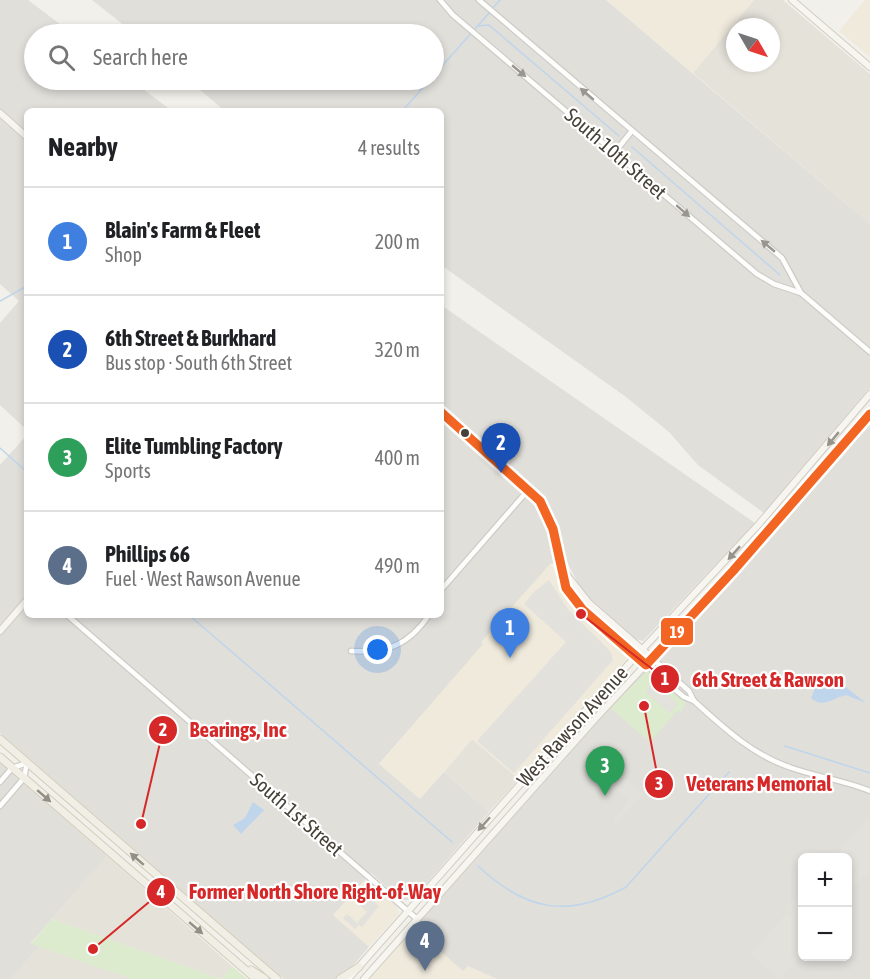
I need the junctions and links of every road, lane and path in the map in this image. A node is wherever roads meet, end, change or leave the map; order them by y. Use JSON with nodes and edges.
{"nodes":[{"id":1,"x":440,"y":0,"type":"edge"},
{"id":2,"x":479,"y":0,"type":"edge"},
{"id":3,"x":792,"y":0,"type":"edge"},
{"id":4,"x":870,"y":67,"type":"edge"},
{"id":5,"x":0,"y":113,"type":"edge"},
{"id":6,"x":632,"y":132,"type":"junction"},
{"id":7,"x":24,"y":134,"type":"edge"},
{"id":8,"x":615,"y":152,"type":"junction"},
{"id":9,"x":801,"y":294,"type":"junction"},
{"id":10,"x":870,"y":352,"type":"edge"},
{"id":11,"x":870,"y":394,"type":"edge"},
{"id":12,"x":870,"y":414,"type":"edge"},
{"id":13,"x":444,"y":415,"type":"edge"},
{"id":14,"x":529,"y":489,"type":"junction"},
{"id":15,"x":563,"y":570,"type":"junction"},
{"id":16,"x":444,"y":587,"type":"edge"},
{"id":17,"x":24,"y":603,"type":"edge"},
{"id":18,"x":70,"y":618,"type":"edge"},
{"id":19,"x":427,"y":618,"type":"edge"},
{"id":20,"x":0,"y":631,"type":"edge"},
{"id":21,"x":642,"y":650,"type":"junction"},
{"id":22,"x":351,"y":651,"type":"dead end"},
{"id":23,"x":636,"y":656,"type":"junction"},
{"id":24,"x":652,"y":658,"type":"junction"},
{"id":25,"x":646,"y":664,"type":"junction"},
{"id":26,"x":694,"y":701,"type":"junction"},
{"id":27,"x":0,"y":739,"type":"edge"},
{"id":28,"x":0,"y":757,"type":"edge"},
{"id":29,"x":27,"y":763,"type":"junction"},
{"id":30,"x":12,"y":768,"type":"junction"},
{"id":31,"x":24,"y":778,"type":"junction"},
{"id":32,"x":0,"y":782,"type":"edge"},
{"id":33,"x":870,"y":791,"type":"edge"},
{"id":34,"x":510,"y":795,"type":"junction"},
{"id":35,"x":519,"y":804,"type":"junction"},
{"id":36,"x":0,"y":806,"type":"edge"},
{"id":37,"x":117,"y":842,"type":"junction"},
{"id":38,"x":109,"y":852,"type":"junction"},
{"id":39,"x":407,"y":910,"type":"junction"},
{"id":40,"x":417,"y":919,"type":"junction"},
{"id":41,"x":225,"y":934,"type":"junction"},
{"id":42,"x":215,"y":945,"type":"junction"},
{"id":43,"x":233,"y":960,"type":"junction"},
{"id":44,"x":359,"y":967,"type":"junction"},
{"id":45,"x":255,"y":979,"type":"edge"},
{"id":46,"x":264,"y":979,"type":"edge"},
{"id":47,"x":277,"y":979,"type":"edge"},
{"id":48,"x":340,"y":979,"type":"edge"},
{"id":49,"x":348,"y":979,"type":"edge"},
{"id":50,"x":364,"y":979,"type":"edge"}],
"edges":[{"from":1,"to":8,"type":"street","name":"South 10th Street","one_way":true},
{"from":6,"to":2,"type":"street","name":"South 10th Street","one_way":true},
{"from":3,"to":4,"type":"main road"},
{"from":5,"to":7,"type":"main road"},
{"from":6,"to":8,"type":"street"},
{"from":9,"to":6,"type":"street","name":"South 10th Street","one_way":true},
{"from":8,"to":9,"type":"street","name":"South 10th Street","one_way":true},
{"from":9,"to":10,"type":"street","name":"South 10th Street"},
{"from":11,"to":21,"type":"main road","name":"West Rawson Avenue","one_way":true},
{"from":12,"to":24,"type":"main road","name":"West Rawson Avenue"},
{"from":13,"to":14,"type":"main road"},
{"from":14,"to":15,"type":"main road"},
{"from":14,"to":16,"type":"street"},
{"from":15,"to":21,"type":"main road"},
{"from":15,"to":23,"type":"main road"},
{"from":17,"to":20,"type":"main road"},
{"from":18,"to":39,"type":"street","name":"South 1st Street"},
{"from":19,"to":22,"type":"street"},
{"from":21,"to":23,"type":"main road","name":"West Rawson Avenue"},
{"from":21,"to":24,"type":"main road"},
{"from":23,"to":25,"type":"main road"},
{"from":23,"to":34,"type":"main road","name":"West Rawson Avenue"},
{"from":24,"to":25,"type":"main road","name":"West Rawson Avenue"},
{"from":24,"to":26,"type":"street"},
{"from":25,"to":26,"type":"street"},
{"from":25,"to":35,"type":"main road","name":"West Rawson Avenue"},
{"from":26,"to":33,"type":"street"},
{"from":27,"to":29,"type":"main road"},
{"from":28,"to":30,"type":"main road"},
{"from":29,"to":30,"type":"street"},
{"from":29,"to":31,"type":"street"},
{"from":29,"to":37,"type":"main road"},
{"from":30,"to":31,"type":"main road"},
{"from":30,"to":32,"type":"street"},
{"from":31,"to":36,"type":"street"},
{"from":31,"to":38,"type":"main road","one_way":true},
{"from":34,"to":35,"type":"main road"},
{"from":34,"to":39,"type":"main road","name":"West Rawson Avenue","one_way":true},
{"from":35,"to":40,"type":"main road","name":"West Rawson Avenue"},
{"from":37,"to":38,"type":"main road"},
{"from":41,"to":37,"type":"main road","one_way":true},
{"from":38,"to":42,"type":"main road","one_way":true},
{"from":39,"to":40,"type":"street","name":"South 1st Street"},
{"from":39,"to":44,"type":"main road","name":"West Rawson Avenue"},
{"from":40,"to":50,"type":"main road","name":"West Rawson Avenue"},
{"from":41,"to":42,"type":"main road"},
{"from":41,"to":47,"type":"main road"},
{"from":42,"to":43,"type":"main road"},
{"from":43,"to":45,"type":"main road"},
{"from":43,"to":46,"type":"main road"},
{"from":44,"to":48,"type":"main road"},
{"from":44,"to":49,"type":"main road","name":"West Rawson Avenue"}]}
